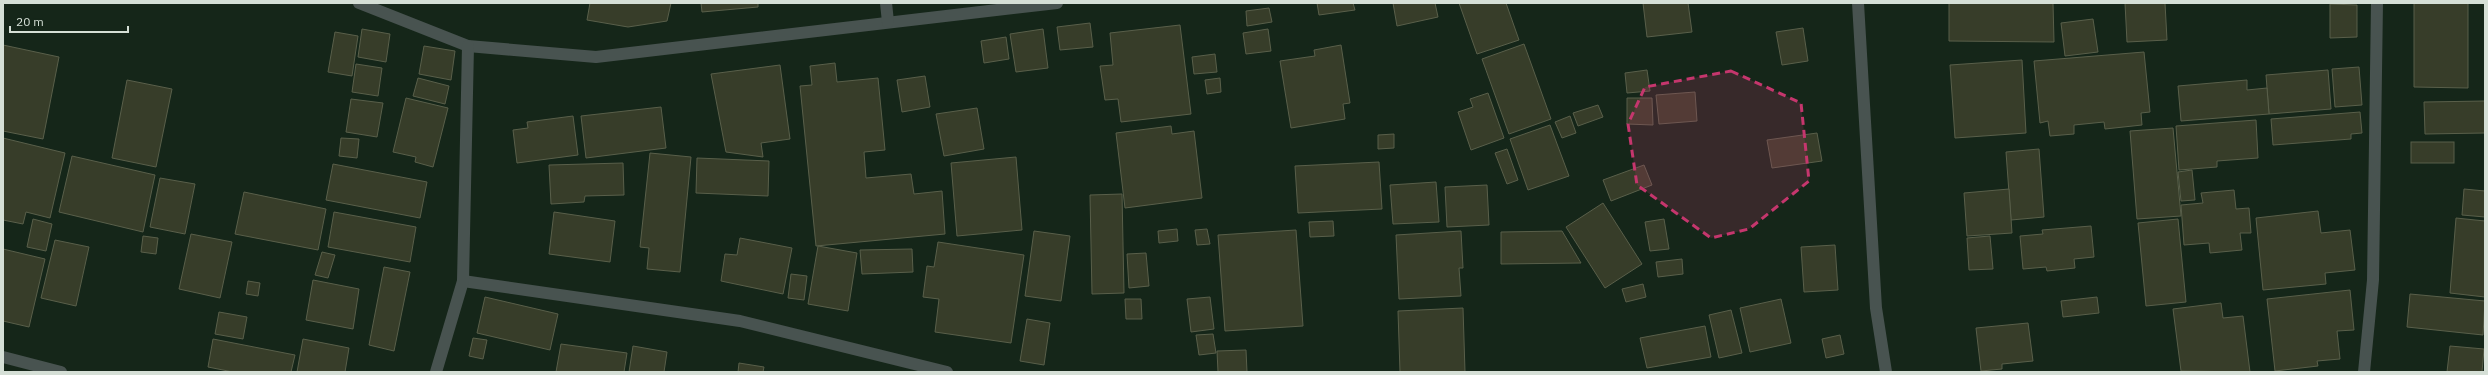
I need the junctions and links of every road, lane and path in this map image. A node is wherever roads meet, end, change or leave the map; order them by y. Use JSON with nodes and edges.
{"nodes":[{"id":1,"x":359,"y":3,"type":"edge"},
{"id":2,"x":886,"y":3,"type":"edge"},
{"id":3,"x":1057,"y":3,"type":"edge"},
{"id":4,"x":1858,"y":3,"type":"edge"},
{"id":5,"x":2377,"y":3,"type":"edge"},
{"id":6,"x":888,"y":22,"type":"junction"},
{"id":7,"x":468,"y":46,"type":"junction"},
{"id":8,"x":463,"y":281,"type":"junction"},
{"id":9,"x":3,"y":357,"type":"edge"},
{"id":10,"x":61,"y":372,"type":"edge"},
{"id":11,"x":436,"y":372,"type":"edge"},
{"id":12,"x":947,"y":372,"type":"edge"},
{"id":13,"x":1886,"y":372,"type":"edge"},
{"id":14,"x":2364,"y":372,"type":"edge"}],
"edges":[{"from":1,"to":7,"type":"street"},
{"from":2,"to":6,"type":"street"},
{"from":3,"to":6,"type":"street"},
{"from":4,"to":13,"type":"street"},
{"from":5,"to":14,"type":"street"},
{"from":6,"to":7,"type":"street"},
{"from":7,"to":8,"type":"street"},
{"from":8,"to":11,"type":"street"},
{"from":8,"to":12,"type":"street"},
{"from":9,"to":10,"type":"street"}]}
